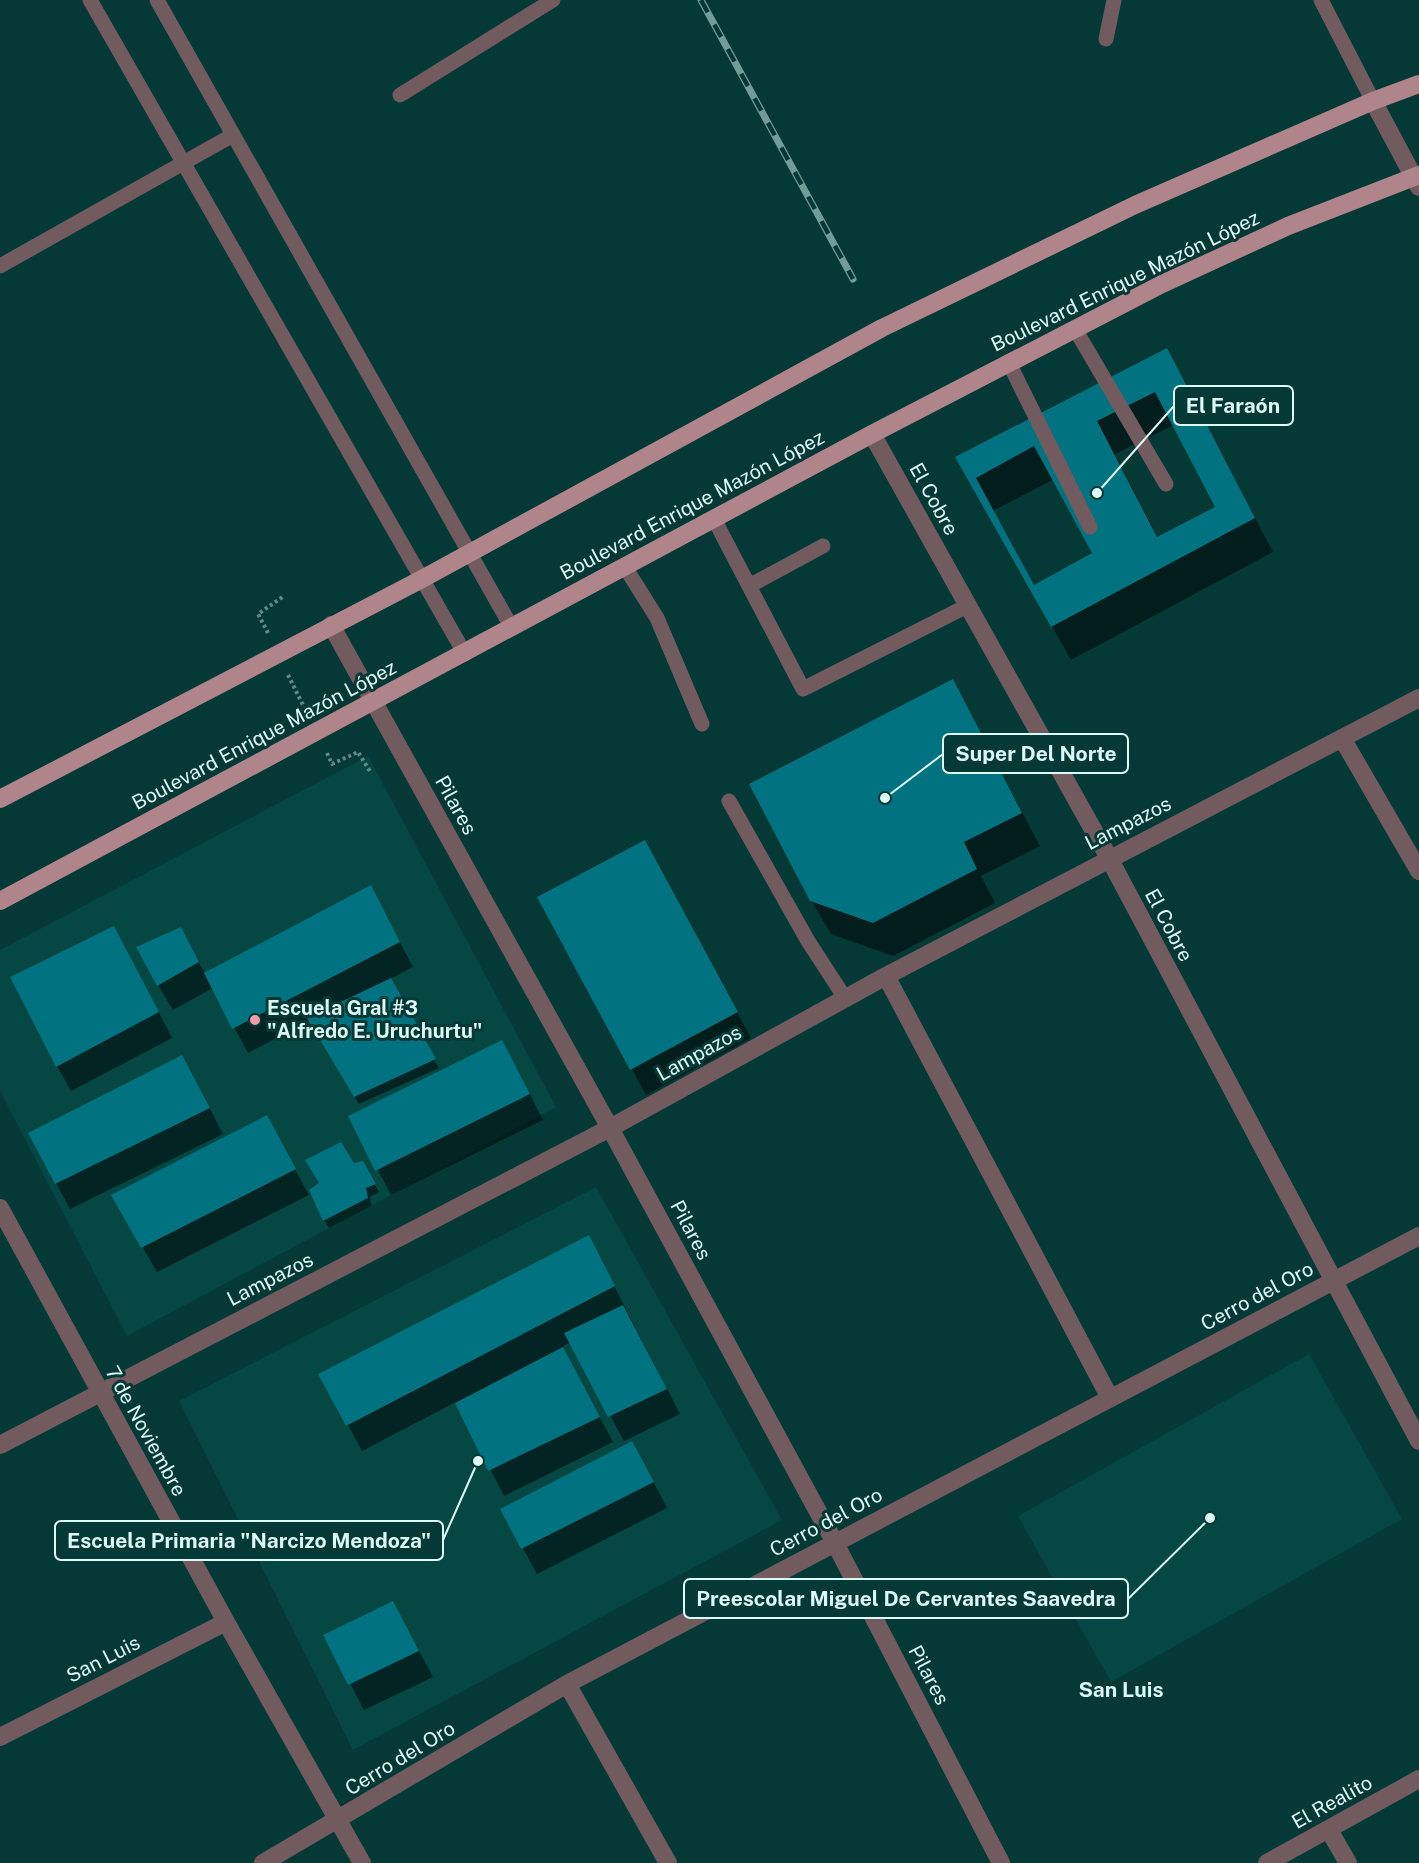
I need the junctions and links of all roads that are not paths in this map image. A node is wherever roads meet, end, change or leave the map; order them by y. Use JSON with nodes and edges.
{"nodes":[{"id":1,"x":90,"y":0,"type":"edge"},
{"id":2,"x":157,"y":0,"type":"edge"},
{"id":3,"x":553,"y":0,"type":"edge"},
{"id":4,"x":1114,"y":0,"type":"edge"},
{"id":5,"x":1321,"y":0,"type":"edge"},
{"id":6,"x":1106,"y":39,"type":"dead end"},
{"id":7,"x":1419,"y":84,"type":"edge"},
{"id":8,"x":400,"y":95,"type":"dead end"},
{"id":9,"x":1373,"y":101,"type":"junction"},
{"id":10,"x":233,"y":135,"type":"junction"},
{"id":11,"x":184,"y":165,"type":"junction"},
{"id":12,"x":1417,"y":180,"type":"edge"},
{"id":13,"x":0,"y":266,"type":"edge"},
{"id":14,"x":1075,"y":329,"type":"junction"},
{"id":15,"x":1009,"y":363,"type":"junction"},
{"id":16,"x":872,"y":434,"type":"junction"},
{"id":17,"x":1166,"y":484,"type":"dead end"},
{"id":18,"x":714,"y":519,"type":"junction"},
{"id":19,"x":1090,"y":527,"type":"dead end"},
{"id":20,"x":823,"y":546,"type":"dead end"},
{"id":21,"x":470,"y":553,"type":"junction"},
{"id":22,"x":626,"y":567,"type":"junction"},
{"id":23,"x":422,"y":579,"type":"junction"},
{"id":24,"x":749,"y":586,"type":"junction"},
{"id":25,"x":969,"y":605,"type":"junction"},
{"id":26,"x":331,"y":625,"type":"junction"},
{"id":27,"x":513,"y":628,"type":"junction"},
{"id":28,"x":465,"y":654,"type":"junction"},
{"id":29,"x":1419,"y":698,"type":"edge"},
{"id":30,"x":373,"y":703,"type":"junction"},
{"id":31,"x":702,"y":724,"type":"dead end"},
{"id":32,"x":1342,"y":738,"type":"junction"},
{"id":33,"x":0,"y":799,"type":"edge"},
{"id":34,"x":729,"y":801,"type":"dead end"},
{"id":35,"x":1109,"y":858,"type":"junction"},
{"id":36,"x":1419,"y":871,"type":"edge"},
{"id":37,"x":0,"y":902,"type":"edge"},
{"id":38,"x":886,"y":976,"type":"junction"},
{"id":39,"x":845,"y":998,"type":"junction"},
{"id":40,"x":610,"y":1128,"type":"junction"},
{"id":41,"x":0,"y":1208,"type":"edge"},
{"id":42,"x":1419,"y":1236,"type":"edge"},
{"id":43,"x":1335,"y":1280,"type":"junction"},
{"id":44,"x":99,"y":1393,"type":"junction"},
{"id":45,"x":1110,"y":1398,"type":"junction"},
{"id":46,"x":1419,"y":1441,"type":"edge"},
{"id":47,"x":0,"y":1445,"type":"edge"},
{"id":48,"x":835,"y":1543,"type":"junction"},
{"id":49,"x":226,"y":1622,"type":"junction"},
{"id":50,"x":567,"y":1684,"type":"junction"},
{"id":51,"x":0,"y":1737,"type":"edge"},
{"id":52,"x":1419,"y":1779,"type":"edge"},
{"id":53,"x":339,"y":1820,"type":"junction"},
{"id":54,"x":1329,"y":1830,"type":"junction"},
{"id":55,"x":263,"y":1863,"type":"edge"},
{"id":56,"x":362,"y":1863,"type":"edge"},
{"id":57,"x":668,"y":1863,"type":"edge"},
{"id":58,"x":1001,"y":1863,"type":"edge"},
{"id":59,"x":1267,"y":1863,"type":"edge"},
{"id":60,"x":1348,"y":1863,"type":"edge"}],
"edges":[{"from":1,"to":11,"type":"lane"},
{"from":2,"to":10,"type":"lane"},
{"from":3,"to":8,"type":"lane"},
{"from":4,"to":6,"type":"lane"},
{"from":5,"to":9,"type":"lane"},
{"from":7,"to":9,"type":"main road"},
{"from":9,"to":12,"type":"street"},
{"from":9,"to":21,"type":"main road"},
{"from":10,"to":11,"type":"lane"},
{"from":10,"to":21,"type":"lane"},
{"from":11,"to":13,"type":"lane"},
{"from":11,"to":23,"type":"lane"},
{"from":12,"to":14,"type":"main road","name":"Boulevard Enrique Mazón López"},
{"from":14,"to":15,"type":"main road","name":"Boulevard Enrique Mazón López"},
{"from":14,"to":17,"type":"lane"},
{"from":15,"to":16,"type":"main road","name":"Boulevard Enrique Mazón López"},
{"from":15,"to":19,"type":"lane"},
{"from":16,"to":18,"type":"main road","name":"Boulevard Enrique Mazón López"},
{"from":16,"to":25,"type":"street","name":"El Cobre"},
{"from":18,"to":22,"type":"main road","name":"Boulevard Enrique Mazón López"},
{"from":18,"to":24,"type":"lane"},
{"from":20,"to":24,"type":"lane"},
{"from":21,"to":23,"type":"main road"},
{"from":21,"to":27,"type":"lane"},
{"from":22,"to":27,"type":"main road","name":"Boulevard Enrique Mazón López"},
{"from":22,"to":31,"type":"lane"},
{"from":23,"to":26,"type":"main road"},
{"from":23,"to":28,"type":"lane"},
{"from":24,"to":25,"type":"lane"},
{"from":25,"to":35,"type":"street","name":"El Cobre"},
{"from":26,"to":30,"type":"street","name":"Pilares"},
{"from":26,"to":33,"type":"main road"},
{"from":27,"to":28,"type":"main road","name":"Boulevard Enrique Mazón López"},
{"from":28,"to":30,"type":"main road","name":"Boulevard Enrique Mazón López"},
{"from":29,"to":32,"type":"street","name":"Lampazos"},
{"from":30,"to":37,"type":"main road","name":"Boulevard Enrique Mazón López"},
{"from":30,"to":40,"type":"street","name":"Pilares"},
{"from":32,"to":35,"type":"street","name":"Lampazos"},
{"from":32,"to":36,"type":"street"},
{"from":34,"to":39,"type":"lane"},
{"from":35,"to":38,"type":"street","name":"Lampazos"},
{"from":35,"to":43,"type":"street","name":"El Cobre"},
{"from":38,"to":39,"type":"street","name":"Lampazos"},
{"from":38,"to":45,"type":"street"},
{"from":39,"to":40,"type":"street","name":"Lampazos"},
{"from":40,"to":44,"type":"street","name":"Lampazos"},
{"from":40,"to":48,"type":"street","name":"Pilares"},
{"from":41,"to":44,"type":"street","name":"7 de Noviembre"},
{"from":42,"to":43,"type":"street","name":"Cerro del Oro"},
{"from":43,"to":45,"type":"street","name":"Cerro del Oro"},
{"from":43,"to":46,"type":"street","name":"El Cobre"},
{"from":44,"to":47,"type":"street","name":"Lampazos"},
{"from":44,"to":49,"type":"street","name":"7 de Noviembre"},
{"from":45,"to":48,"type":"street","name":"Cerro del Oro"},
{"from":48,"to":50,"type":"street","name":"Cerro del Oro"},
{"from":48,"to":58,"type":"street","name":"Pilares"},
{"from":49,"to":51,"type":"street","name":"San Luis"},
{"from":49,"to":53,"type":"street","name":"7 de Noviembre"},
{"from":50,"to":53,"type":"street","name":"Cerro del Oro"},
{"from":50,"to":57,"type":"street"},
{"from":52,"to":54,"type":"street","name":"El Realito"},
{"from":53,"to":55,"type":"street","name":"Cerro del Oro"},
{"from":53,"to":56,"type":"street","name":"7 de Noviembre"},
{"from":54,"to":59,"type":"street","name":"El Realito"},
{"from":54,"to":60,"type":"street"}]}
